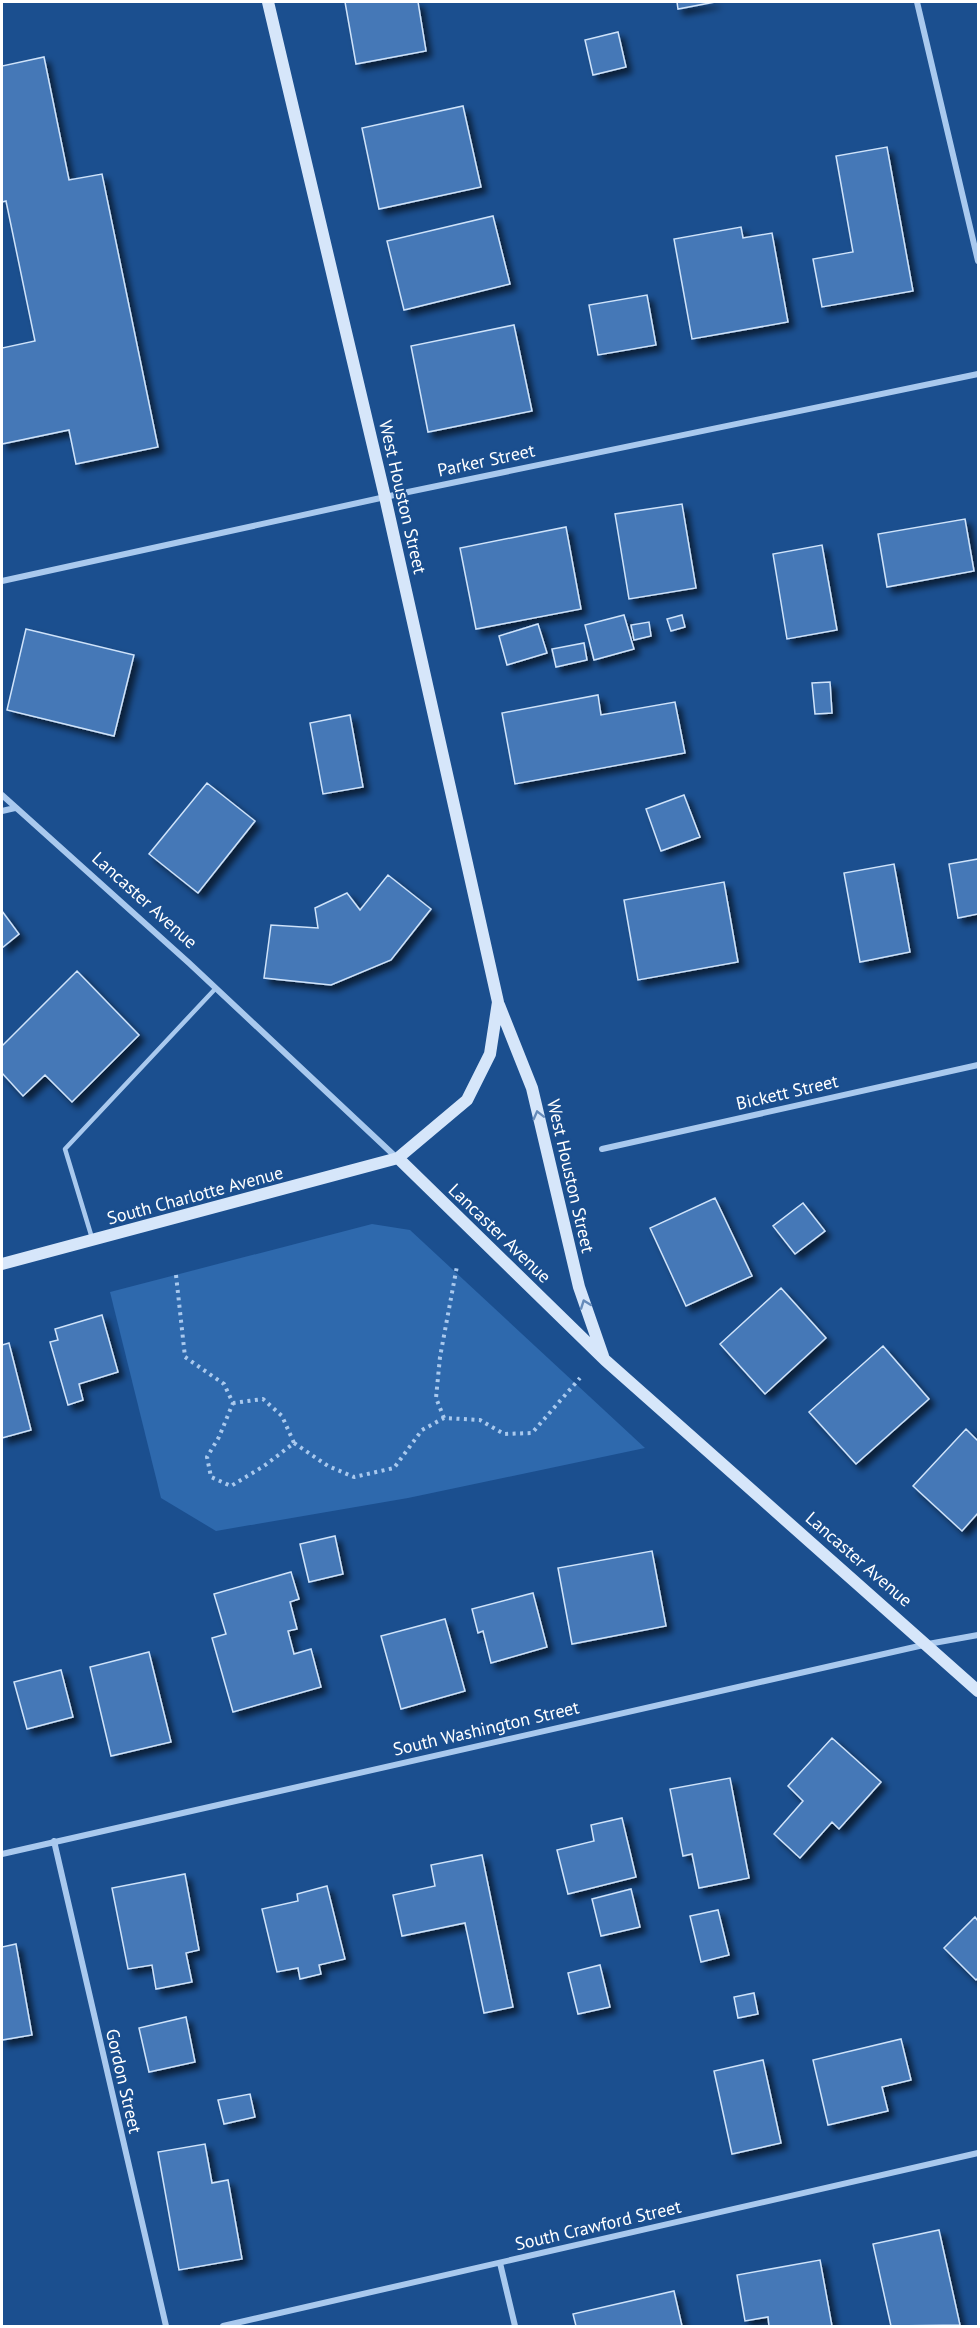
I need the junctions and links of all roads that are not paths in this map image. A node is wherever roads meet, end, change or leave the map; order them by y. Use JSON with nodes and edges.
{"nodes":[{"id":1,"x":268,"y":2,"type":"edge"},
{"id":2,"x":917,"y":2,"type":"edge"},
{"id":3,"x":978,"y":261,"type":"edge"},
{"id":4,"x":978,"y":374,"type":"edge"},
{"id":5,"x":385,"y":497,"type":"junction"},
{"id":6,"x":2,"y":581,"type":"edge"},
{"id":7,"x":2,"y":795,"type":"edge"},
{"id":8,"x":15,"y":808,"type":"junction"},
{"id":9,"x":2,"y":811,"type":"edge"},
{"id":10,"x":216,"y":988,"type":"junction"},
{"id":11,"x":498,"y":1002,"type":"junction"},
{"id":12,"x":978,"y":1065,"type":"edge"},
{"id":13,"x":602,"y":1149,"type":"dead end"},
{"id":14,"x":398,"y":1158,"type":"junction"},
{"id":15,"x":93,"y":1241,"type":"junction"},
{"id":16,"x":2,"y":1264,"type":"edge"},
{"id":17,"x":604,"y":1360,"type":"junction"},
{"id":18,"x":978,"y":1635,"type":"edge"},
{"id":19,"x":928,"y":1644,"type":"junction"},
{"id":20,"x":978,"y":1690,"type":"edge"},
{"id":21,"x":54,"y":1841,"type":"junction"},
{"id":22,"x":2,"y":1854,"type":"edge"},
{"id":23,"x":978,"y":2153,"type":"edge"},
{"id":24,"x":500,"y":2263,"type":"junction"},
{"id":25,"x":166,"y":2326,"type":"edge"},
{"id":26,"x":224,"y":2326,"type":"edge"},
{"id":27,"x":515,"y":2326,"type":"edge"}],
"edges":[{"from":1,"to":5,"type":"street","name":"West Houston Street"},
{"from":2,"to":3,"type":"street"},
{"from":4,"to":5,"type":"street","name":"Parker Street"},
{"from":5,"to":6,"type":"street","name":"Parker Street"},
{"from":5,"to":11,"type":"street","name":"West Houston Street"},
{"from":7,"to":8,"type":"street","name":"Lancaster Avenue"},
{"from":8,"to":9,"type":"street"},
{"from":8,"to":10,"type":"street","name":"Lancaster Avenue"},
{"from":10,"to":14,"type":"street","name":"Lancaster Avenue"},
{"from":10,"to":15,"type":"lane"},
{"from":11,"to":14,"type":"street","name":"West Houston Street"},
{"from":17,"to":11,"type":"street","name":"West Houston Street","one_way":true},
{"from":12,"to":13,"type":"street","name":"Bickett Street"},
{"from":14,"to":15,"type":"street","name":"South Charlotte Avenue"},
{"from":14,"to":17,"type":"street","name":"Lancaster Avenue"},
{"from":15,"to":16,"type":"street","name":"South Charlotte Avenue"},
{"from":17,"to":19,"type":"street","name":"Lancaster Avenue"},
{"from":18,"to":19,"type":"street","name":"South Washington Street"},
{"from":19,"to":20,"type":"street","name":"Lancaster Avenue"},
{"from":19,"to":21,"type":"street","name":"South Washington Street"},
{"from":21,"to":22,"type":"street","name":"South Washington Street"},
{"from":21,"to":25,"type":"street","name":"Gordon Street"},
{"from":23,"to":24,"type":"street","name":"South Crawford Street"},
{"from":24,"to":26,"type":"street","name":"South Crawford Street"},
{"from":24,"to":27,"type":"street"}]}
